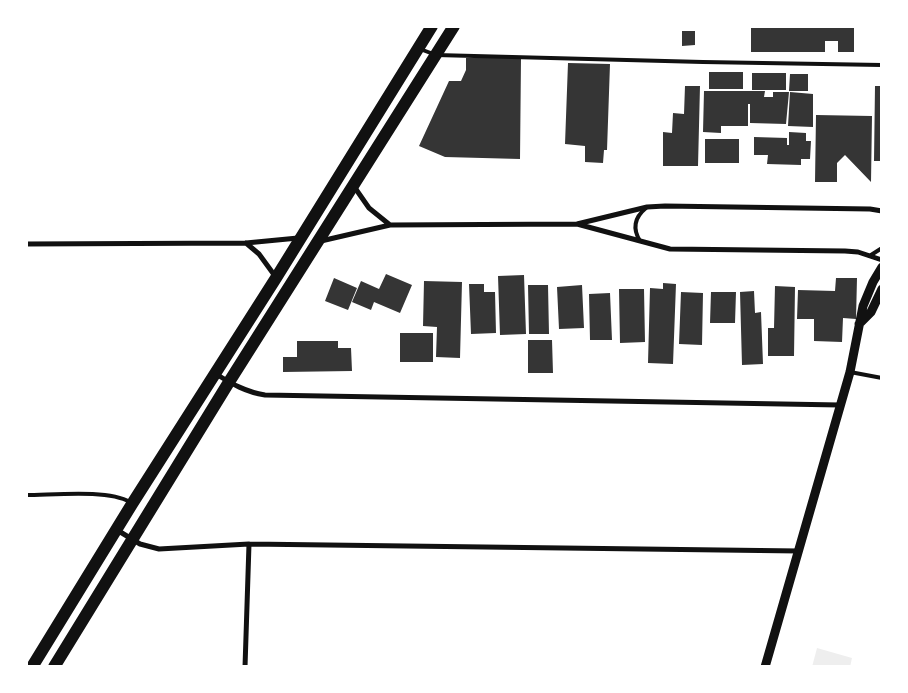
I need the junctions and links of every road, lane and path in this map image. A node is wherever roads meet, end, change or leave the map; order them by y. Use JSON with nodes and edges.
{"nodes":[{"id":1,"x":432,"y":26,"type":"edge"},
{"id":2,"x":454,"y":26,"type":"edge"},
{"id":3,"x":418,"y":49,"type":"junction"},
{"id":4,"x":436,"y":55,"type":"junction"},
{"id":5,"x":877,"y":58,"type":"dead end"},
{"id":6,"x":879,"y":64,"type":"edge"},
{"id":7,"x":353,"y":185,"type":"junction"},
{"id":8,"x":646,"y":207,"type":"junction"},
{"id":9,"x":882,"y":211,"type":"edge"},
{"id":10,"x":576,"y":224,"type":"junction"},
{"id":11,"x":390,"y":225,"type":"junction"},
{"id":12,"x":301,"y":237,"type":"junction"},
{"id":13,"x":317,"y":242,"type":"junction"},
{"id":14,"x":246,"y":243,"type":"junction"},
{"id":15,"x":641,"y":243,"type":"junction"},
{"id":16,"x":26,"y":244,"type":"edge"},
{"id":17,"x":882,"y":248,"type":"edge"},
{"id":18,"x":871,"y":256,"type":"junction"},
{"id":19,"x":882,"y":260,"type":"edge"},
{"id":20,"x":882,"y":267,"type":"edge"},
{"id":21,"x":276,"y":278,"type":"junction"},
{"id":22,"x":882,"y":289,"type":"edge"},
{"id":23,"x":859,"y":325,"type":"junction"},
{"id":24,"x":850,"y":372,"type":"junction"},
{"id":25,"x":215,"y":373,"type":"junction"},
{"id":26,"x":882,"y":378,"type":"edge"},
{"id":27,"x":229,"y":382,"type":"junction"},
{"id":28,"x":840,"y":405,"type":"junction"},
{"id":29,"x":26,"y":496,"type":"edge"},
{"id":30,"x":132,"y":504,"type":"junction"},
{"id":31,"x":116,"y":530,"type":"junction"},
{"id":32,"x":132,"y":539,"type":"junction"},
{"id":33,"x":249,"y":544,"type":"junction"},
{"id":34,"x":799,"y":551,"type":"junction"},
{"id":35,"x":32,"y":667,"type":"edge"},
{"id":36,"x":54,"y":667,"type":"edge"},
{"id":37,"x":245,"y":667,"type":"edge"},
{"id":38,"x":765,"y":667,"type":"edge"}],
"edges":[{"from":1,"to":3,"type":"highway"},
{"from":2,"to":4,"type":"highway"},
{"from":3,"to":4,"type":"lane"},
{"from":3,"to":12,"type":"highway"},
{"from":4,"to":6,"type":"lane"},
{"from":4,"to":7,"type":"highway"},
{"from":5,"to":6,"type":"lane"},
{"from":7,"to":11,"type":"street"},
{"from":7,"to":13,"type":"highway"},
{"from":8,"to":9,"type":"street"},
{"from":8,"to":10,"type":"street"},
{"from":8,"to":15,"type":"lane"},
{"from":10,"to":11,"type":"street"},
{"from":10,"to":15,"type":"street"},
{"from":11,"to":13,"type":"street"},
{"from":12,"to":14,"type":"street"},
{"from":12,"to":21,"type":"highway"},
{"from":13,"to":27,"type":"highway"},
{"from":14,"to":16,"type":"street"},
{"from":14,"to":21,"type":"street"},
{"from":15,"to":18,"type":"street"},
{"from":17,"to":18,"type":"lane"},
{"from":18,"to":19,"type":"street"},
{"from":20,"to":23,"type":"street"},
{"from":21,"to":25,"type":"highway"},
{"from":22,"to":23,"type":"street"},
{"from":23,"to":24,"type":"street"},
{"from":24,"to":26,"type":"lane"},
{"from":24,"to":28,"type":"street"},
{"from":25,"to":27,"type":"street"},
{"from":25,"to":30,"type":"highway"},
{"from":27,"to":28,"type":"street"},
{"from":27,"to":32,"type":"highway"},
{"from":28,"to":34,"type":"street"},
{"from":29,"to":30,"type":"lane"},
{"from":30,"to":31,"type":"highway"},
{"from":31,"to":32,"type":"street"},
{"from":31,"to":35,"type":"highway"},
{"from":32,"to":33,"type":"street"},
{"from":32,"to":36,"type":"highway"},
{"from":33,"to":34,"type":"street"},
{"from":33,"to":37,"type":"street"},
{"from":34,"to":38,"type":"street"}]}
